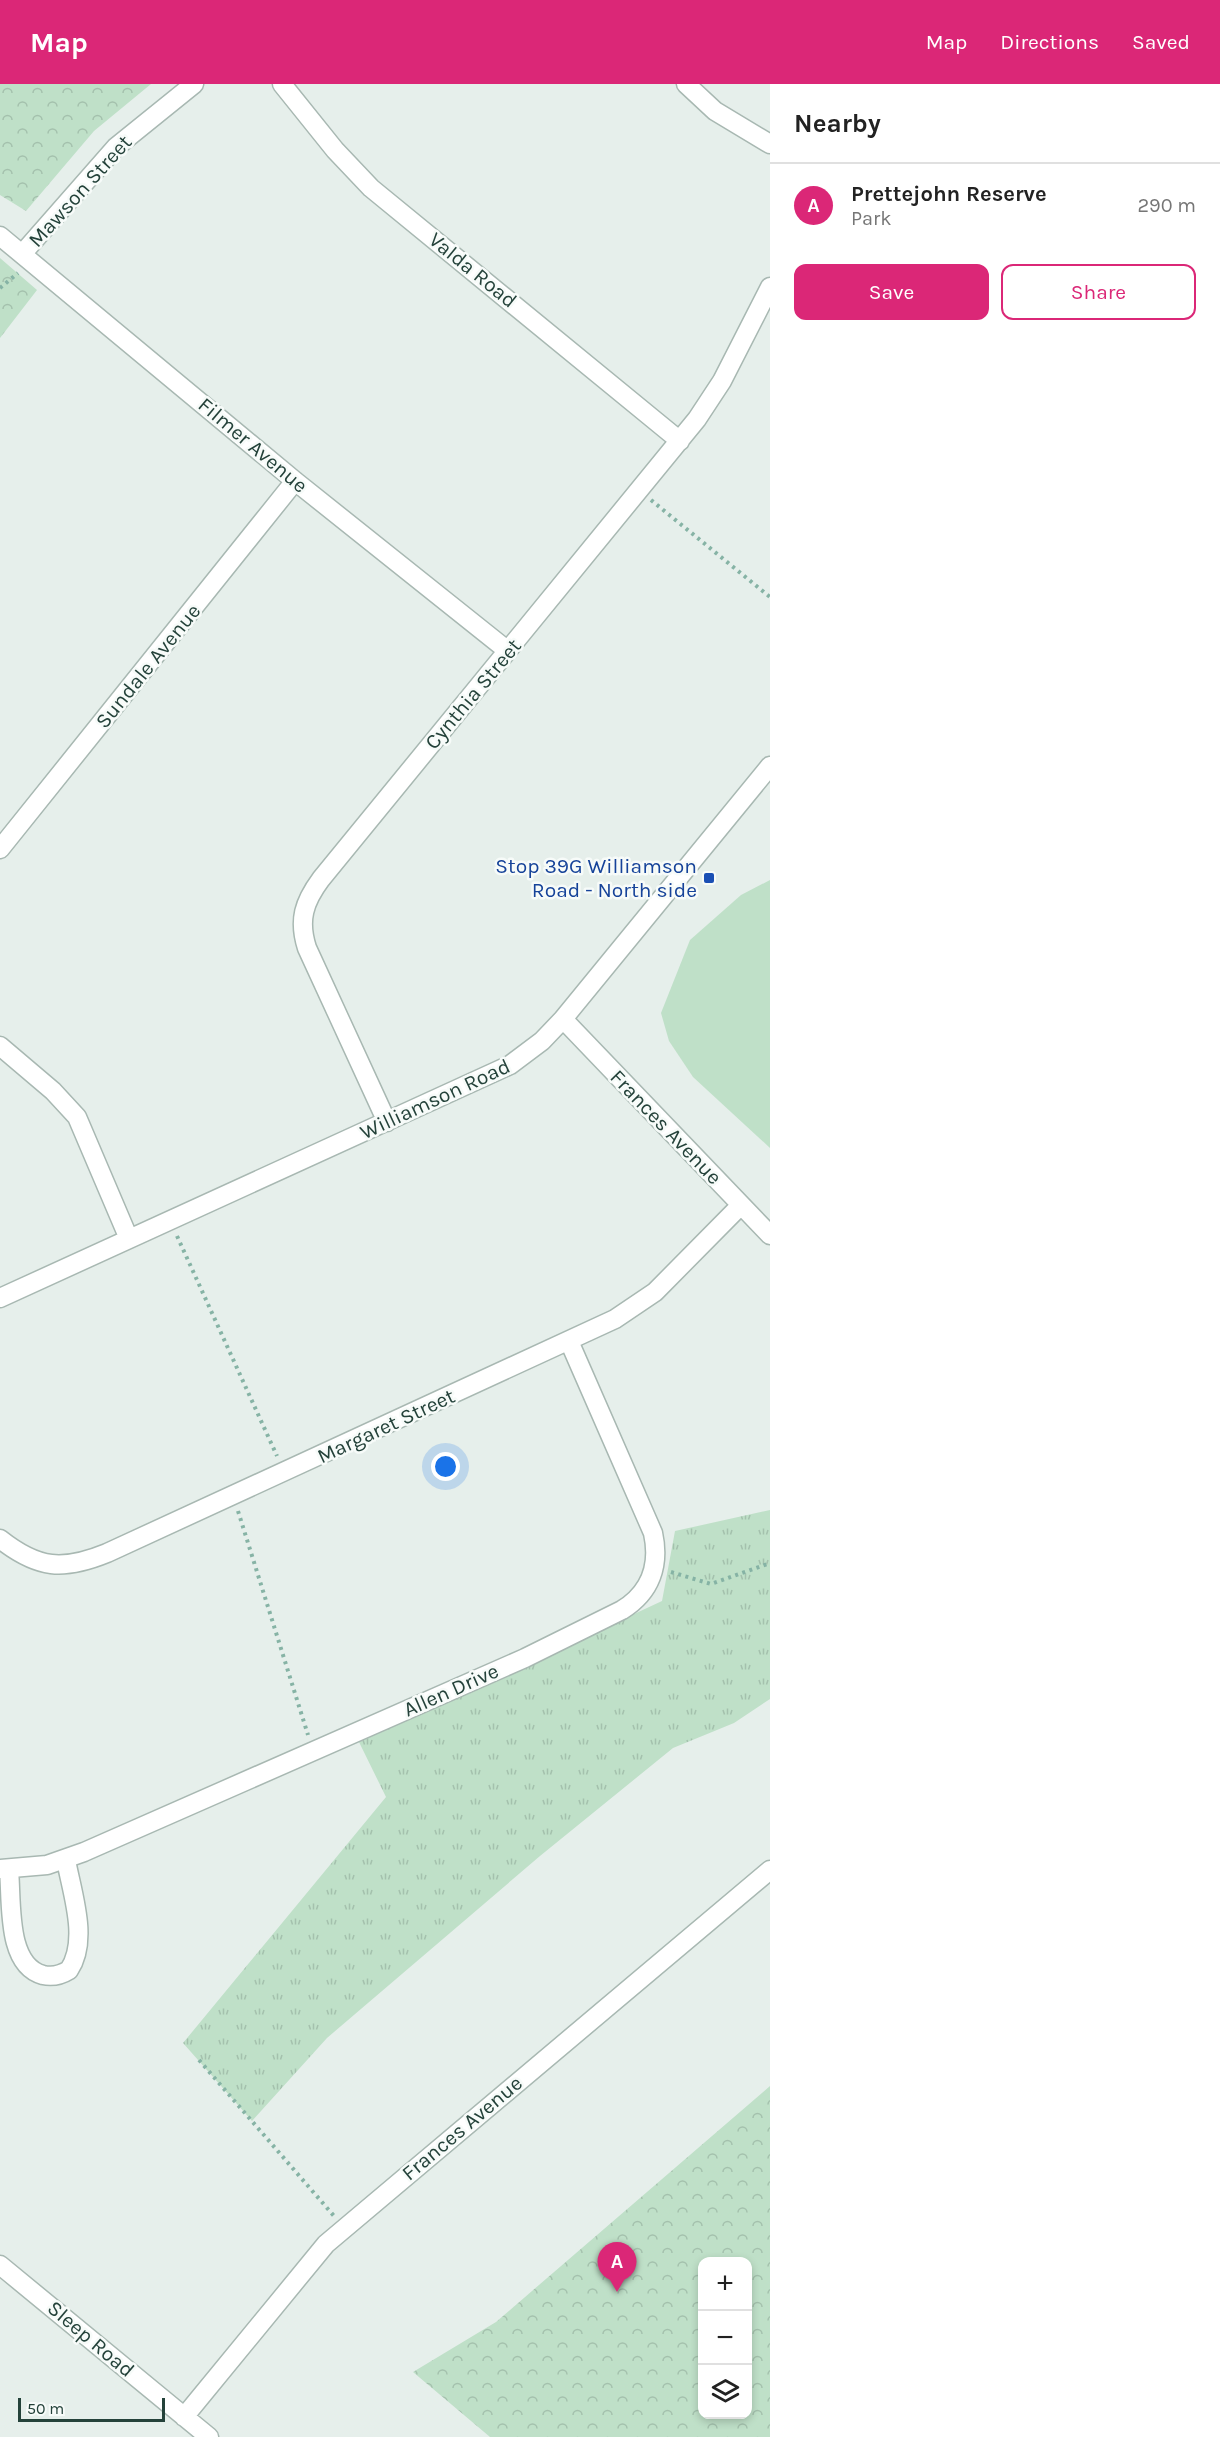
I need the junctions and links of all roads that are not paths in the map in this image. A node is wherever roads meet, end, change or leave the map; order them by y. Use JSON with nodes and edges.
{"nodes":[{"id":1,"x":194,"y":84,"type":"edge"},
{"id":2,"x":282,"y":84,"type":"edge"},
{"id":3,"x":686,"y":84,"type":"edge"},
{"id":4,"x":770,"y":144,"type":"edge"},
{"id":5,"x":0,"y":236,"type":"edge"},
{"id":6,"x":23,"y":253,"type":"junction"},
{"id":7,"x":770,"y":287,"type":"edge"},
{"id":8,"x":680,"y":441,"type":"junction"},
{"id":9,"x":295,"y":481,"type":"junction"},
{"id":10,"x":508,"y":651,"type":"junction"},
{"id":11,"x":770,"y":766,"type":"edge"},
{"id":12,"x":0,"y":849,"type":"edge"},
{"id":13,"x":563,"y":1019,"type":"junction"},
{"id":14,"x":0,"y":1046,"type":"edge"},
{"id":15,"x":387,"y":1122,"type":"junction"},
{"id":16,"x":741,"y":1205,"type":"junction"},
{"id":17,"x":770,"y":1235,"type":"edge"},
{"id":18,"x":129,"y":1239,"type":"junction"},
{"id":19,"x":0,"y":1298,"type":"edge"},
{"id":20,"x":569,"y":1341,"type":"junction"},
{"id":21,"x":0,"y":1539,"type":"edge"},
{"id":22,"x":66,"y":1860,"type":"junction"},
{"id":23,"x":5,"y":1870,"type":"edge"},
{"id":24,"x":770,"y":1870,"type":"edge"},
{"id":25,"x":0,"y":2265,"type":"edge"},
{"id":26,"x":184,"y":2417,"type":"junction"},
{"id":27,"x":209,"y":2437,"type":"edge"}],
"edges":[{"from":1,"to":6,"type":"street","name":"Mawson Street"},
{"from":2,"to":8,"type":"street","name":"Valda Road"},
{"from":3,"to":4,"type":"street"},
{"from":5,"to":6,"type":"street","name":"Filmer Avenue"},
{"from":6,"to":9,"type":"street","name":"Filmer Avenue"},
{"from":7,"to":8,"type":"street","name":"Cynthia Street"},
{"from":8,"to":10,"type":"street","name":"Cynthia Street"},
{"from":9,"to":10,"type":"street","name":"Filmer Avenue"},
{"from":9,"to":12,"type":"street","name":"Sundale Avenue"},
{"from":10,"to":15,"type":"street","name":"Cynthia Street"},
{"from":11,"to":13,"type":"street","name":"Williamson Road"},
{"from":13,"to":15,"type":"street","name":"Williamson Road"},
{"from":13,"to":16,"type":"street","name":"Frances Avenue"},
{"from":14,"to":18,"type":"street"},
{"from":15,"to":18,"type":"street","name":"Williamson Road"},
{"from":16,"to":17,"type":"street","name":"Frances Avenue"},
{"from":16,"to":20,"type":"street","name":"Margaret Street"},
{"from":18,"to":19,"type":"street","name":"Williamson Road"},
{"from":20,"to":21,"type":"street","name":"Margaret Street"},
{"from":20,"to":22,"type":"street","name":"Allen Drive"},
{"from":22,"to":23,"type":"street","name":"Allen Drive"},
{"from":22,"to":23,"type":"street"},
{"from":24,"to":26,"type":"street","name":"Frances Avenue"},
{"from":25,"to":26,"type":"street","name":"Sleep Road"},
{"from":26,"to":27,"type":"street","name":"Sleep Road"}]}
